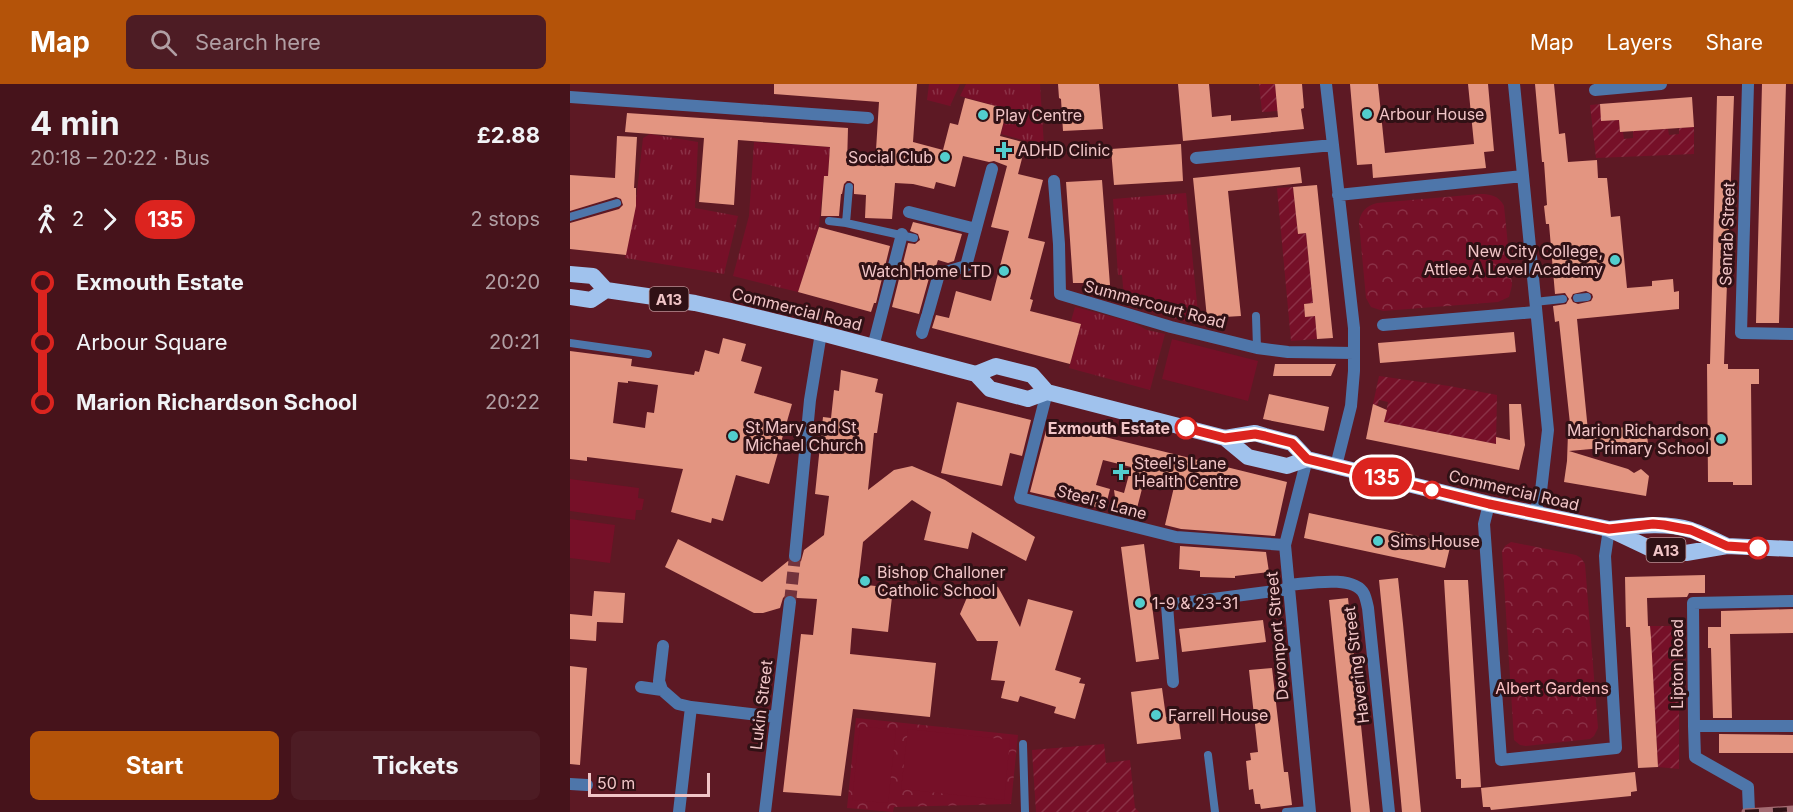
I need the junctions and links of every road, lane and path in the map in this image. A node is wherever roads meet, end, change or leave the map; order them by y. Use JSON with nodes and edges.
{"nodes":[{"id":1,"x":1326,"y":84,"type":"edge"},
{"id":2,"x":1514,"y":84,"type":"edge"},
{"id":3,"x":1654,"y":84,"type":"edge"},
{"id":4,"x":1748,"y":84,"type":"edge"},
{"id":5,"x":1595,"y":90,"type":"dead end"},
{"id":6,"x":570,"y":97,"type":"edge"},
{"id":7,"x":868,"y":118,"type":"dead end"},
{"id":8,"x":1333,"y":145,"type":"junction"},
{"id":9,"x":1197,"y":158,"type":"dead end"},
{"id":10,"x":992,"y":169,"type":"dead end"},
{"id":11,"x":1523,"y":176,"type":"junction"},
{"id":12,"x":1054,"y":181,"type":"dead end"},
{"id":13,"x":849,"y":186,"type":"dead end"},
{"id":14,"x":1338,"y":195,"type":"junction"},
{"id":15,"x":617,"y":203,"type":"dead end"},
{"id":16,"x":909,"y":212,"type":"dead end"},
{"id":17,"x":570,"y":217,"type":"edge"},
{"id":18,"x":829,"y":221,"type":"dead end"},
{"id":19,"x":846,"y":223,"type":"junction"},
{"id":20,"x":976,"y":229,"type":"junction"},
{"id":21,"x":908,"y":236,"type":"joint"},
{"id":22,"x":570,"y":274,"type":"edge"},
{"id":23,"x":606,"y":290,"type":"junction"},
{"id":24,"x":570,"y":297,"type":"edge"},
{"id":25,"x":1587,"y":297,"type":"dead end"},
{"id":26,"x":1577,"y":298,"type":"dead end"},
{"id":27,"x":1563,"y":299,"type":"dead end"},
{"id":28,"x":1535,"y":307,"type":"junction"},
{"id":29,"x":1256,"y":316,"type":"dead end"},
{"id":30,"x":1383,"y":325,"type":"dead end"},
{"id":31,"x":822,"y":333,"type":"junction"},
{"id":32,"x":922,"y":333,"type":"dead end"},
{"id":33,"x":1793,"y":334,"type":"edge"},
{"id":34,"x":570,"y":343,"type":"edge"},
{"id":35,"x":873,"y":347,"type":"junction"},
{"id":36,"x":1257,"y":348,"type":"junction"},
{"id":37,"x":1354,"y":353,"type":"junction"},
{"id":38,"x":648,"y":354,"type":"dead end"},
{"id":39,"x":976,"y":374,"type":"junction"},
{"id":40,"x":1047,"y":392,"type":"junction"},
{"id":41,"x":1225,"y":438,"type":"junction"},
{"id":42,"x":1307,"y":459,"type":"junction"},
{"id":43,"x":1336,"y":466,"type":"junction"},
{"id":44,"x":1489,"y":504,"type":"junction"},
{"id":45,"x":1535,"y":514,"type":"junction"},
{"id":46,"x":1609,"y":529,"type":"junction"},
{"id":47,"x":1285,"y":545,"type":"junction"},
{"id":48,"x":1727,"y":546,"type":"junction"},
{"id":49,"x":1793,"y":549,"type":"edge"},
{"id":50,"x":795,"y":556,"type":"tunnel mouth"},
{"id":51,"x":1288,"y":587,"type":"junction"},
{"id":52,"x":1793,"y":601,"type":"edge"},
{"id":53,"x":790,"y":602,"type":"tunnel mouth"},
{"id":54,"x":663,"y":646,"type":"dead end"},
{"id":55,"x":1173,"y":682,"type":"dead end"},
{"id":56,"x":641,"y":687,"type":"dead end"},
{"id":57,"x":662,"y":690,"type":"junction"},
{"id":58,"x":691,"y":707,"type":"junction"},
{"id":59,"x":776,"y":717,"type":"junction"},
{"id":60,"x":1694,"y":726,"type":"junction"},
{"id":61,"x":1793,"y":726,"type":"edge"},
{"id":62,"x":1023,"y":744,"type":"dead end"},
{"id":63,"x":1208,"y":755,"type":"dead end"},
{"id":64,"x":570,"y":784,"type":"edge"},
{"id":65,"x":587,"y":785,"type":"dead end"},
{"id":66,"x":1310,"y":811,"type":"edge"},
{"id":67,"x":679,"y":812,"type":"edge"},
{"id":68,"x":765,"y":812,"type":"edge"},
{"id":69,"x":1025,"y":812,"type":"edge"},
{"id":70,"x":1215,"y":812,"type":"edge"},
{"id":71,"x":1286,"y":812,"type":"edge"},
{"id":72,"x":1389,"y":812,"type":"edge"},
{"id":73,"x":1749,"y":812,"type":"edge"}],
"edges":[{"from":1,"to":8,"type":"street"},
{"from":2,"to":11,"type":"street"},
{"from":3,"to":5,"type":"street"},
{"from":4,"to":33,"type":"street","name":"Senrab Street"},
{"from":6,"to":7,"type":"street"},
{"from":8,"to":9,"type":"street"},
{"from":8,"to":14,"type":"street"},
{"from":10,"to":20,"type":"street"},
{"from":11,"to":14,"type":"street"},
{"from":11,"to":28,"type":"street"},
{"from":12,"to":36,"type":"street","name":"Summercourt Road"},
{"from":13,"to":19,"type":"lane"},
{"from":14,"to":37,"type":"street"},
{"from":15,"to":17,"type":"lane"},
{"from":16,"to":20,"type":"street"},
{"from":18,"to":19,"type":"lane"},
{"from":19,"to":21,"type":"lane"},
{"from":20,"to":32,"type":"street"},
{"from":21,"to":35,"type":"street"},
{"from":22,"to":23,"type":"highway","name":"Commercial Road","number":"A13"},
{"from":23,"to":24,"type":"highway","name":"Commercial Road","number":"A13"},
{"from":23,"to":31,"type":"highway","name":"Commercial Road","number":"A13"},
{"from":25,"to":26,"type":"lane"},
{"from":27,"to":28,"type":"lane"},
{"from":28,"to":30,"type":"street"},
{"from":28,"to":45,"type":"street"},
{"from":29,"to":36,"type":"lane"},
{"from":31,"to":35,"type":"highway","name":"Commercial Road","number":"A13"},
{"from":31,"to":50,"type":"street"},
{"from":34,"to":38,"type":"lane"},
{"from":35,"to":39,"type":"highway","name":"Commercial Road","number":"A13"},
{"from":36,"to":37,"type":"street","name":"Summercourt Road"},
{"from":37,"to":43,"type":"street"},
{"from":39,"to":40,"type":"highway","name":"Commercial Road","number":"A13"},
{"from":39,"to":40,"type":"highway","name":"Commercial Road","number":"A13"},
{"from":40,"to":41,"type":"highway","name":"Commercial Road","number":"A13"},
{"from":40,"to":47,"type":"street","name":"Steel's Lane"},
{"from":41,"to":42,"type":"highway","name":"Commercial Road","number":"A13"},
{"from":41,"to":42,"type":"highway","name":"Commercial Road","number":"A13"},
{"from":42,"to":43,"type":"highway","name":"Commercial Road","number":"A13"},
{"from":42,"to":47,"type":"street","name":"Devonport Street"},
{"from":43,"to":44,"type":"highway","name":"Commercial Road","number":"A13"},
{"from":44,"to":45,"type":"highway","name":"Commercial Road","number":"A13"},
{"from":44,"to":46,"type":"street"},
{"from":45,"to":46,"type":"highway","name":"Commercial Road","number":"A13"},
{"from":46,"to":48,"type":"highway","name":"Commercial Road","number":"A13"},
{"from":46,"to":48,"type":"highway","name":"Commercial Road","number":"A13"},
{"from":47,"to":51,"type":"street","name":"Devonport Street"},
{"from":48,"to":49,"type":"highway","name":"Commercial Road","number":"A13"},
{"from":51,"to":55,"type":"street","name":"Havering Street"},
{"from":51,"to":66,"type":"street","name":"Devonport Street"},
{"from":51,"to":72,"type":"street","name":"Havering Street"},
{"from":52,"to":60,"type":"street","name":"Lipton Road"},
{"from":53,"to":59,"type":"street","name":"Lukin Street"},
{"from":54,"to":57,"type":"street"},
{"from":56,"to":57,"type":"street"},
{"from":57,"to":58,"type":"street"},
{"from":58,"to":59,"type":"street"},
{"from":58,"to":67,"type":"street"},
{"from":59,"to":68,"type":"street","name":"Lukin Street"},
{"from":60,"to":61,"type":"street","name":"Lipton Road"},
{"from":60,"to":73,"type":"street"},
{"from":62,"to":69,"type":"lane"},
{"from":63,"to":70,"type":"lane"},
{"from":64,"to":65,"type":"street"},
{"from":66,"to":71,"type":"lane"}]}
